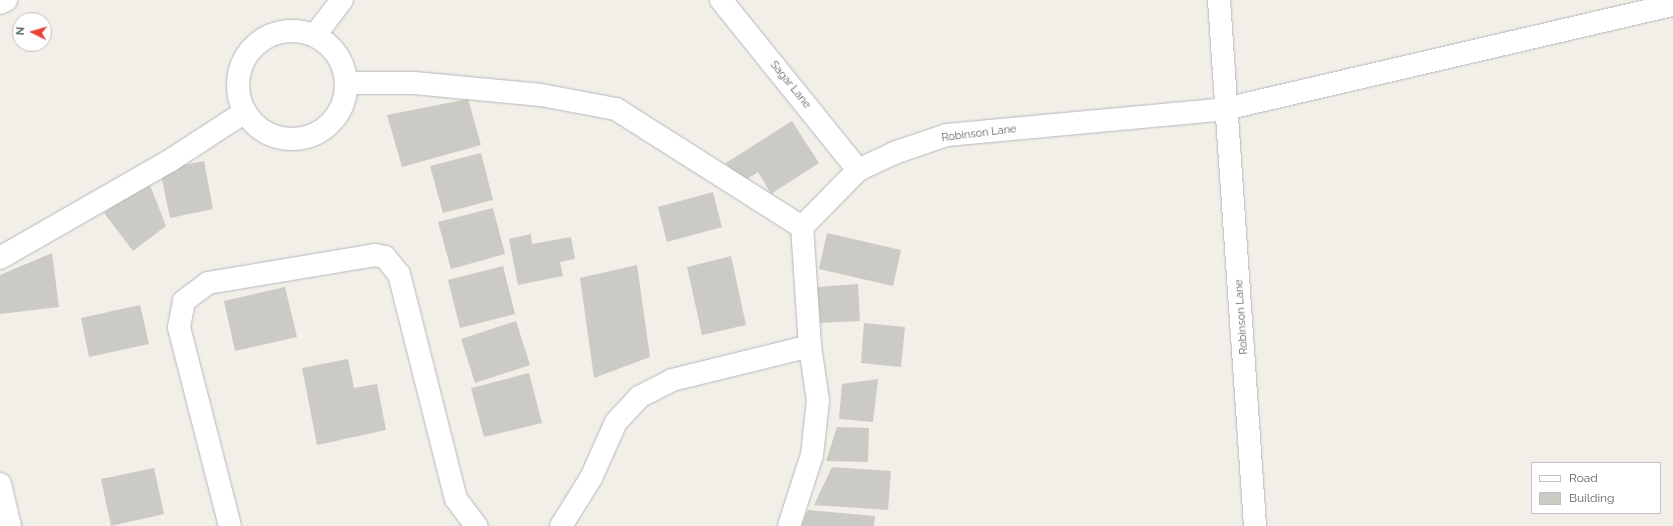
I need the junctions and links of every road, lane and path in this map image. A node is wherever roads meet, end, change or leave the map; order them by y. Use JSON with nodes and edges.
{"nodes":[{"id":1,"x":6,"y":0,"type":"edge"},
{"id":2,"x":342,"y":0,"type":"edge"},
{"id":3,"x":721,"y":0,"type":"edge"},
{"id":4,"x":1219,"y":0,"type":"edge"},
{"id":5,"x":0,"y":4,"type":"edge"},
{"id":6,"x":1673,"y":5,"type":"edge"},
{"id":7,"x":315,"y":35,"type":"junction"},
{"id":8,"x":346,"y":83,"type":"junction"},
{"id":9,"x":1225,"y":109,"type":"junction"},
{"id":10,"x":245,"y":112,"type":"junction"},
{"id":11,"x":858,"y":170,"type":"junction"},
{"id":12,"x":802,"y":227,"type":"junction"},
{"id":13,"x":0,"y":258,"type":"edge"},
{"id":14,"x":810,"y":346,"type":"junction"},
{"id":15,"x":0,"y":484,"type":"edge"},
{"id":16,"x":10,"y":526,"type":"edge"},
{"id":17,"x":230,"y":526,"type":"edge"},
{"id":18,"x":476,"y":526,"type":"edge"},
{"id":19,"x":561,"y":526,"type":"edge"},
{"id":20,"x":789,"y":526,"type":"edge"},
{"id":21,"x":1255,"y":526,"type":"edge"}],
"edges":[{"from":1,"to":5,"type":"street"},
{"from":2,"to":7,"type":"street"},
{"from":3,"to":11,"type":"street","name":"Sagar Lane"},
{"from":4,"to":9,"type":"street","name":"Robinson Lane"},
{"from":6,"to":9,"type":"street"},
{"from":7,"to":8,"type":"street"},
{"from":7,"to":10,"type":"street"},
{"from":8,"to":10,"type":"street"},
{"from":8,"to":12,"type":"street"},
{"from":9,"to":11,"type":"street","name":"Robinson Lane"},
{"from":9,"to":21,"type":"street","name":"Robinson Lane"},
{"from":10,"to":13,"type":"street"},
{"from":11,"to":12,"type":"street"},
{"from":12,"to":14,"type":"street"},
{"from":14,"to":19,"type":"street"},
{"from":14,"to":20,"type":"street"},
{"from":15,"to":16,"type":"street"},
{"from":17,"to":18,"type":"street"}]}
